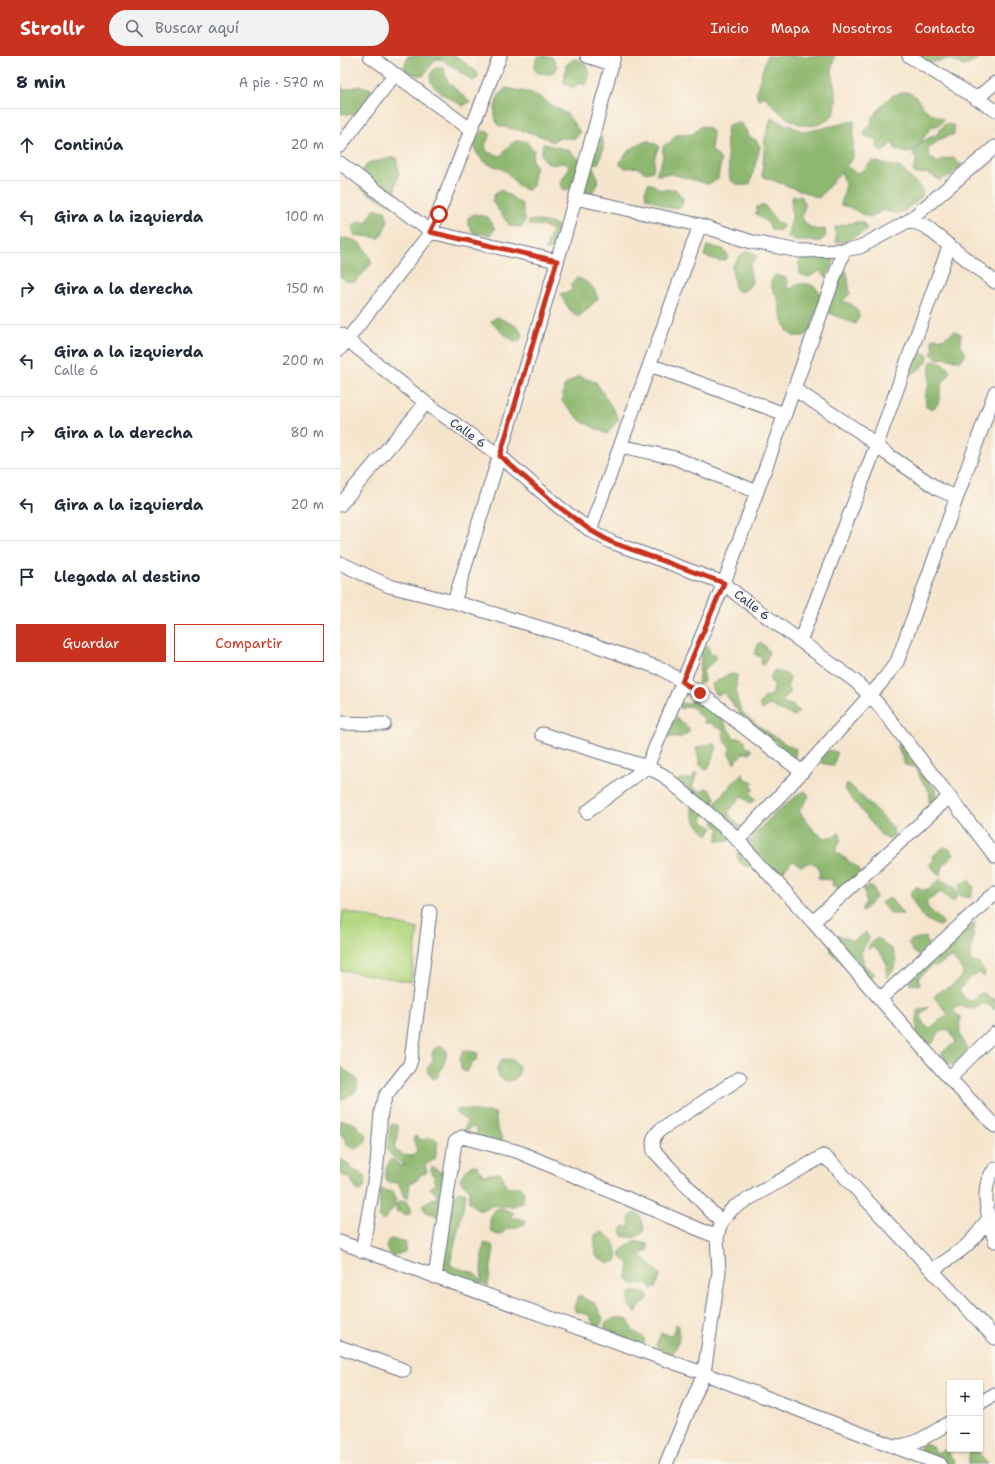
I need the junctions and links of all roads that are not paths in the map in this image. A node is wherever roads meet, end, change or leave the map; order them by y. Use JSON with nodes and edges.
{"nodes":[{"id":1,"x":370,"y":56,"type":"edge"},
{"id":2,"x":500,"y":56,"type":"edge"},
{"id":3,"x":587,"y":56,"type":"edge"},
{"id":4,"x":909,"y":56,"type":"edge"},
{"id":5,"x":613,"y":60,"type":"edge"},
{"id":6,"x":394,"y":74,"type":"junction"},
{"id":7,"x":995,"y":83,"type":"edge"},
{"id":8,"x":976,"y":99,"type":"junction"},
{"id":9,"x":995,"y":110,"type":"edge"},
{"id":10,"x":470,"y":129,"type":"junction"},
{"id":11,"x":340,"y":146,"type":"edge"},
{"id":12,"x":993,"y":152,"type":"edge"},
{"id":13,"x":340,"y":163,"type":"edge"},
{"id":14,"x":575,"y":198,"type":"junction"},
{"id":15,"x":910,"y":220,"type":"junction"},
{"id":16,"x":700,"y":225,"type":"junction"},
{"id":17,"x":430,"y":232,"type":"junction"},
{"id":18,"x":949,"y":247,"type":"junction"},
{"id":19,"x":844,"y":250,"type":"junction"},
{"id":20,"x":557,"y":261,"type":"junction"},
{"id":21,"x":995,"y":282,"type":"edge"},
{"id":22,"x":342,"y":341,"type":"edge"},
{"id":23,"x":650,"y":366,"type":"junction"},
{"id":24,"x":794,"y":389,"type":"junction"},
{"id":25,"x":995,"y":392,"type":"edge"},
{"id":26,"x":426,"y":403,"type":"junction"},
{"id":27,"x":785,"y":414,"type":"junction"},
{"id":28,"x":877,"y":444,"type":"junction"},
{"id":29,"x":621,"y":446,"type":"junction"},
{"id":30,"x":500,"y":456,"type":"junction"},
{"id":31,"x":757,"y":492,"type":"junction"},
{"id":32,"x":956,"y":497,"type":"junction"},
{"id":33,"x":340,"y":505,"type":"edge"},
{"id":34,"x":590,"y":530,"type":"junction"},
{"id":35,"x":340,"y":563,"type":"edge"},
{"id":36,"x":724,"y":583,"type":"junction"},
{"id":37,"x":454,"y":602,"type":"junction"},
{"id":38,"x":800,"y":641,"type":"junction"},
{"id":39,"x":682,"y":682,"type":"junction"},
{"id":40,"x":870,"y":696,"type":"junction"},
{"id":41,"x":340,"y":723,"type":"edge"},
{"id":42,"x":384,"y":724,"type":"dead end"},
{"id":43,"x":542,"y":734,"type":"dead end"},
{"id":44,"x":647,"y":767,"type":"junction"},
{"id":45,"x":802,"y":772,"type":"junction"},
{"id":46,"x":949,"y":797,"type":"junction"},
{"id":47,"x":587,"y":812,"type":"dead end"},
{"id":48,"x":738,"y":840,"type":"junction"},
{"id":49,"x":995,"y":856,"type":"edge"},
{"id":50,"x":995,"y":893,"type":"edge"},
{"id":51,"x":430,"y":912,"type":"dead end"},
{"id":52,"x":813,"y":922,"type":"junction"},
{"id":53,"x":880,"y":999,"type":"junction"},
{"id":54,"x":995,"y":1033,"type":"edge"},
{"id":55,"x":740,"y":1078,"type":"dead end"},
{"id":56,"x":949,"y":1078,"type":"junction"},
{"id":57,"x":995,"y":1126,"type":"edge"},
{"id":58,"x":995,"y":1169,"type":"edge"},
{"id":59,"x":988,"y":1219,"type":"junction"},
{"id":60,"x":721,"y":1222,"type":"junction"},
{"id":61,"x":717,"y":1237,"type":"junction"},
{"id":62,"x":995,"y":1241,"type":"edge"},
{"id":63,"x":340,"y":1242,"type":"edge"},
{"id":64,"x":362,"y":1251,"type":"junction"},
{"id":65,"x":932,"y":1270,"type":"junction"},
{"id":66,"x":435,"y":1277,"type":"junction"},
{"id":67,"x":995,"y":1338,"type":"edge"},
{"id":68,"x":340,"y":1347,"type":"edge"},
{"id":69,"x":404,"y":1370,"type":"dead end"},
{"id":70,"x":704,"y":1373,"type":"junction"},
{"id":71,"x":995,"y":1394,"type":"edge"},
{"id":72,"x":983,"y":1401,"type":"edge"},
{"id":73,"x":947,"y":1424,"type":"edge"},
{"id":74,"x":895,"y":1446,"type":"junction"},
{"id":75,"x":666,"y":1464,"type":"edge"},
{"id":76,"x":940,"y":1464,"type":"edge"}],
"edges":[{"from":1,"to":6,"type":"street"},
{"from":2,"to":10,"type":"street"},
{"from":3,"to":5,"type":"street"},
{"from":4,"to":8,"type":"street"},
{"from":5,"to":14,"type":"street"},
{"from":6,"to":10,"type":"street"},
{"from":6,"to":11,"type":"street"},
{"from":7,"to":8,"type":"street"},
{"from":8,"to":9,"type":"street"},
{"from":10,"to":17,"type":"street"},
{"from":12,"to":15,"type":"street"},
{"from":13,"to":17,"type":"street"},
{"from":14,"to":16,"type":"street"},
{"from":14,"to":20,"type":"street"},
{"from":15,"to":18,"type":"street"},
{"from":15,"to":19,"type":"street"},
{"from":16,"to":19,"type":"street"},
{"from":16,"to":23,"type":"street"},
{"from":17,"to":20,"type":"street"},
{"from":17,"to":22,"type":"street"},
{"from":18,"to":21,"type":"street"},
{"from":18,"to":28,"type":"street"},
{"from":19,"to":24,"type":"street"},
{"from":20,"to":30,"type":"street"},
{"from":22,"to":26,"type":"street","name":"Calle 6"},
{"from":23,"to":27,"type":"street"},
{"from":23,"to":29,"type":"street"},
{"from":24,"to":27,"type":"street"},
{"from":24,"to":28,"type":"street"},
{"from":25,"to":32,"type":"street"},
{"from":26,"to":30,"type":"street","name":"Calle 6"},
{"from":26,"to":33,"type":"street"},
{"from":27,"to":31,"type":"street"},
{"from":28,"to":32,"type":"street"},
{"from":28,"to":38,"type":"street"},
{"from":29,"to":31,"type":"street"},
{"from":29,"to":34,"type":"street"},
{"from":30,"to":34,"type":"street","name":"Calle 6"},
{"from":30,"to":37,"type":"street"},
{"from":31,"to":36,"type":"street"},
{"from":32,"to":40,"type":"street"},
{"from":34,"to":36,"type":"street","name":"Calle 6"},
{"from":35,"to":37,"type":"street"},
{"from":36,"to":38,"type":"street","name":"Calle 6"},
{"from":36,"to":39,"type":"street"},
{"from":37,"to":39,"type":"street"},
{"from":38,"to":40,"type":"street","name":"Calle 6"},
{"from":39,"to":44,"type":"street"},
{"from":39,"to":45,"type":"street"},
{"from":40,"to":45,"type":"street"},
{"from":40,"to":46,"type":"street","name":"Calle 6"},
{"from":41,"to":42,"type":"street"},
{"from":43,"to":44,"type":"street"},
{"from":44,"to":47,"type":"street"},
{"from":44,"to":48,"type":"street"},
{"from":45,"to":48,"type":"street"},
{"from":46,"to":49,"type":"street","name":"Calle 6"},
{"from":46,"to":52,"type":"street"},
{"from":48,"to":52,"type":"street"},
{"from":50,"to":53,"type":"street"},
{"from":51,"to":64,"type":"street"},
{"from":52,"to":53,"type":"street"},
{"from":53,"to":56,"type":"street"},
{"from":54,"to":56,"type":"street"},
{"from":55,"to":60,"type":"street"},
{"from":56,"to":57,"type":"street"},
{"from":58,"to":59,"type":"street"},
{"from":59,"to":62,"type":"street"},
{"from":59,"to":65,"type":"street"},
{"from":60,"to":61,"type":"street"},
{"from":60,"to":65,"type":"street"},
{"from":61,"to":66,"type":"street"},
{"from":61,"to":70,"type":"street"},
{"from":63,"to":64,"type":"street"},
{"from":64,"to":66,"type":"street"},
{"from":65,"to":67,"type":"street"},
{"from":66,"to":70,"type":"street"},
{"from":68,"to":69,"type":"street"},
{"from":70,"to":74,"type":"street"},
{"from":70,"to":75,"type":"street"},
{"from":71,"to":72,"type":"street"},
{"from":73,"to":74,"type":"street"},
{"from":74,"to":76,"type":"street"}]}
